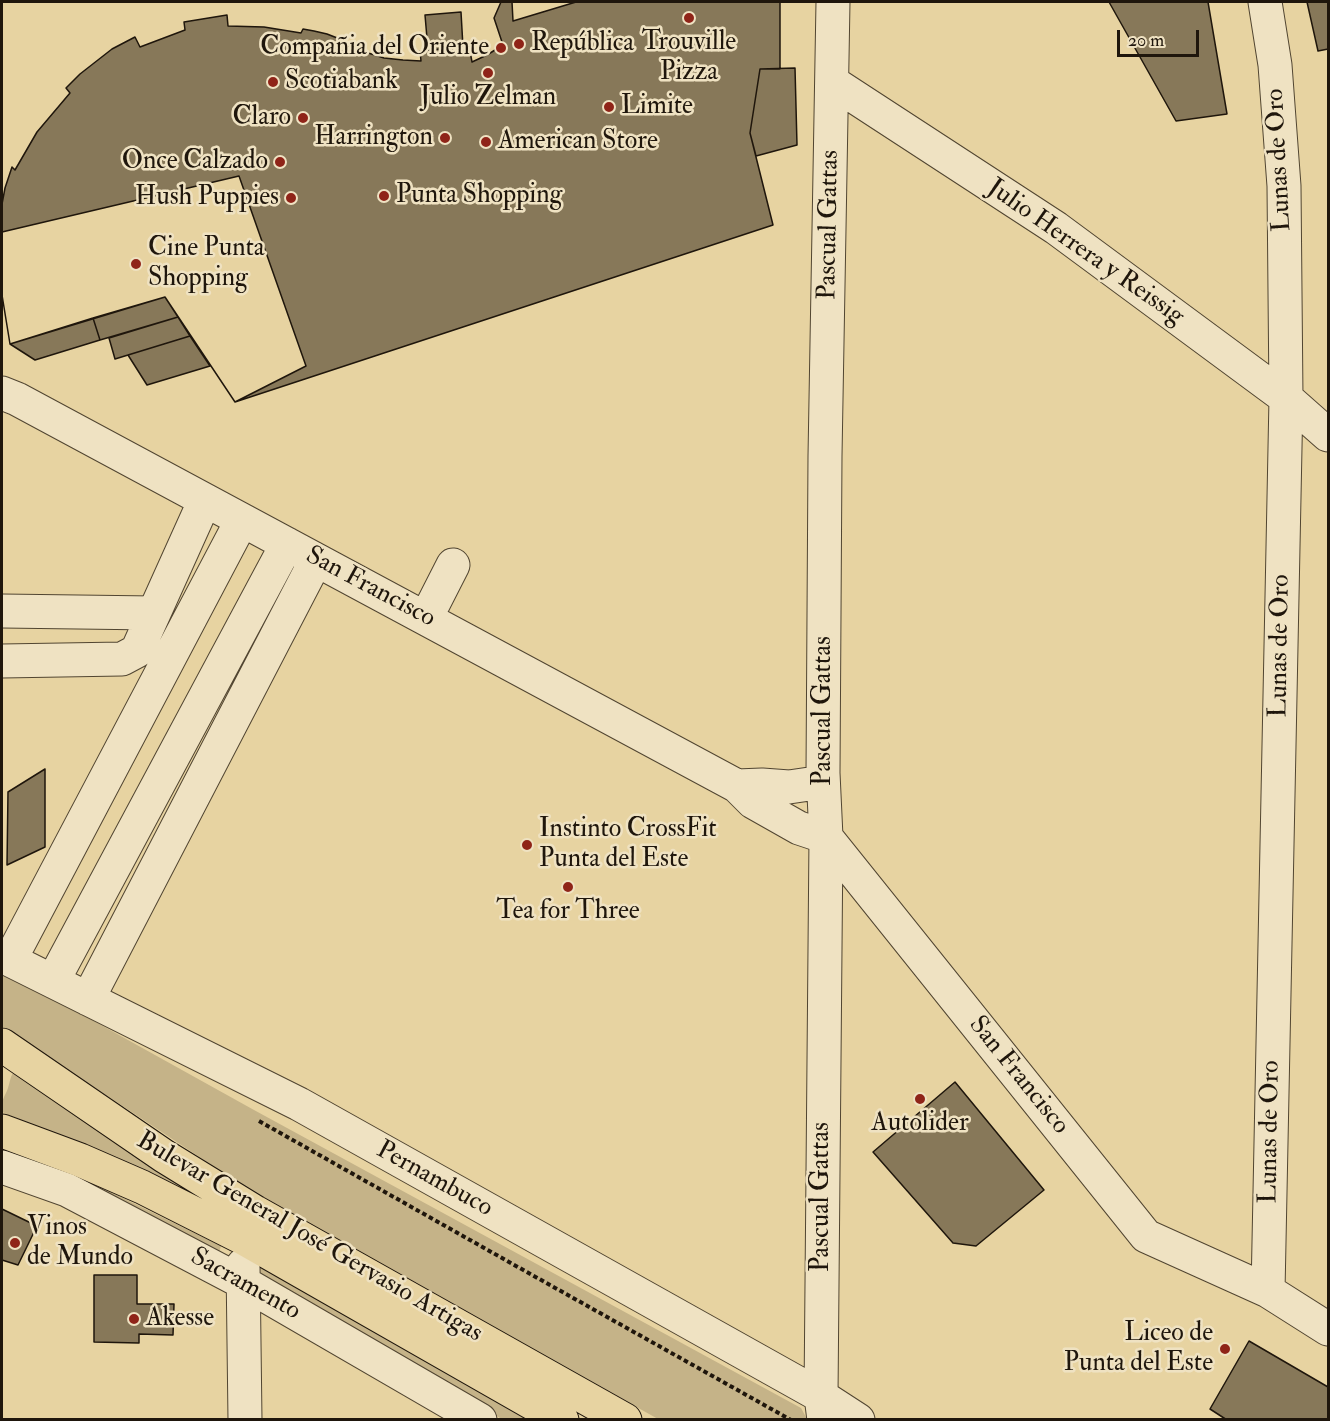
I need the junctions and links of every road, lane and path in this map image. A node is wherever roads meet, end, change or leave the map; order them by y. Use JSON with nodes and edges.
{"nodes":[{"id":1,"x":833,"y":2,"type":"edge"},
{"id":2,"x":1265,"y":2,"type":"edge"},
{"id":3,"x":832,"y":82,"type":"junction"},
{"id":4,"x":2,"y":393,"type":"edge"},
{"id":5,"x":1286,"y":398,"type":"junction"},
{"id":6,"x":1329,"y":435,"type":"edge"},
{"id":7,"x":206,"y":500,"type":"junction"},
{"id":8,"x":242,"y":520,"type":"junction"},
{"id":9,"x":287,"y":544,"type":"junction"},
{"id":10,"x":316,"y":560,"type":"junction"},
{"id":11,"x":453,"y":565,"type":"dead end"},
{"id":12,"x":2,"y":611,"type":"edge"},
{"id":13,"x":154,"y":614,"type":"junction"},
{"id":14,"x":426,"y":618,"type":"junction"},
{"id":15,"x":2,"y":661,"type":"edge"},
{"id":16,"x":824,"y":782,"type":"junction"},
{"id":17,"x":737,"y":786,"type":"junction"},
{"id":18,"x":825,"y":837,"type":"junction"},
{"id":19,"x":6,"y":958,"type":"edge"},
{"id":20,"x":53,"y":981,"type":"junction"},
{"id":21,"x":88,"y":999,"type":"junction"},
{"id":22,"x":2,"y":1045,"type":"edge"},
{"id":23,"x":259,"y":1120,"type":"dead end"},
{"id":24,"x":2,"y":1131,"type":"edge"},
{"id":25,"x":2,"y":1167,"type":"edge"},
{"id":26,"x":243,"y":1238,"type":"junction"},
{"id":27,"x":243,"y":1282,"type":"junction"},
{"id":28,"x":1268,"y":1291,"type":"junction"},
{"id":29,"x":1329,"y":1329,"type":"edge"},
{"id":30,"x":822,"y":1408,"type":"edge"},
{"id":31,"x":245,"y":1419,"type":"edge"},
{"id":32,"x":480,"y":1419,"type":"edge"},
{"id":33,"x":562,"y":1419,"type":"edge"},
{"id":34,"x":625,"y":1419,"type":"edge"},
{"id":35,"x":791,"y":1419,"type":"edge"},
{"id":36,"x":858,"y":1419,"type":"edge"}],
"edges":[{"from":1,"to":3,"type":"street","name":"Pascual Gattas"},
{"from":2,"to":5,"type":"street","name":"Lunas de Oro"},
{"from":3,"to":5,"type":"street","name":"Julio Herrera y Reissig"},
{"from":3,"to":16,"type":"street","name":"Pascual Gattas"},
{"from":4,"to":7,"type":"street","name":"San Francisco"},
{"from":5,"to":6,"type":"street","name":"Julio Herrera y Reissig"},
{"from":5,"to":28,"type":"street","name":"Lunas de Oro"},
{"from":7,"to":8,"type":"street","name":"San Francisco"},
{"from":7,"to":13,"type":"street"},
{"from":8,"to":9,"type":"street","name":"San Francisco"},
{"from":8,"to":19,"type":"street"},
{"from":9,"to":10,"type":"street","name":"San Francisco"},
{"from":9,"to":20,"type":"street"},
{"from":10,"to":14,"type":"street","name":"San Francisco"},
{"from":10,"to":21,"type":"street"},
{"from":11,"to":14,"type":"street"},
{"from":12,"to":13,"type":"street"},
{"from":13,"to":15,"type":"street"},
{"from":14,"to":17,"type":"street","name":"San Francisco"},
{"from":16,"to":17,"type":"street","name":"San Francisco"},
{"from":16,"to":18,"type":"street","name":"Pascual Gattas"},
{"from":17,"to":18,"type":"street","name":"San Francisco"},
{"from":18,"to":28,"type":"street","name":"San Francisco"},
{"from":18,"to":30,"type":"street","name":"Pascual Gattas"},
{"from":19,"to":20,"type":"street","name":"Pernambuco"},
{"from":20,"to":21,"type":"street","name":"Pernambuco"},
{"from":21,"to":30,"type":"street","name":"Pernambuco"},
{"from":22,"to":34,"type":"main road","name":"Bulevar General José Gervasio Artigas"},
{"from":23,"to":35,"type":"path"},
{"from":24,"to":26,"type":"main road","name":"Bulevar General José Gervasio Artigas"},
{"from":25,"to":27,"type":"street","name":"Sacramento"},
{"from":26,"to":27,"type":"street"},
{"from":26,"to":33,"type":"main road","name":"Bulevar General José Gervasio Artigas"},
{"from":27,"to":31,"type":"street"},
{"from":27,"to":32,"type":"street","name":"Sacramento"},
{"from":28,"to":29,"type":"street","name":"San Francisco"},
{"from":30,"to":36,"type":"street","name":"Pernambuco"}]}
